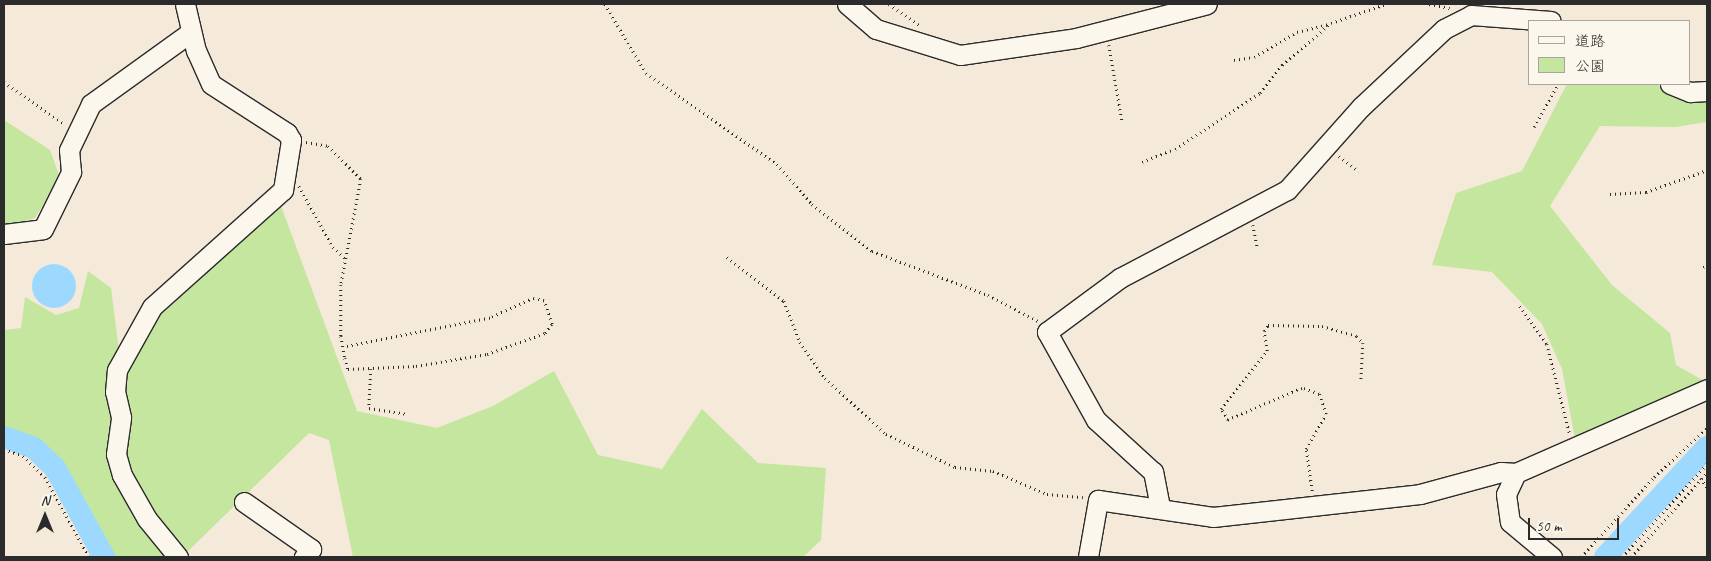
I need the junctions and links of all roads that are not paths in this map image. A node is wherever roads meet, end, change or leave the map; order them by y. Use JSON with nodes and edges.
{"nodes":[{"id":1,"x":185,"y":4,"type":"edge"},
{"id":2,"x":847,"y":4,"type":"edge"},
{"id":3,"x":1207,"y":4,"type":"edge"},
{"id":4,"x":1478,"y":4,"type":"edge"},
{"id":5,"x":1500,"y":15,"type":"junction"},
{"id":6,"x":1542,"y":20,"type":"edge"},
{"id":7,"x":192,"y":32,"type":"junction"},
{"id":8,"x":1672,"y":85,"type":"edge"},
{"id":9,"x":1707,"y":91,"type":"edge"},
{"id":10,"x":4,"y":234,"type":"edge"},
{"id":11,"x":1707,"y":389,"type":"edge"},
{"id":12,"x":1516,"y":473,"type":"junction"},
{"id":13,"x":244,"y":502,"type":"dead end"},
{"id":14,"x":1160,"y":507,"type":"junction"},
{"id":15,"x":178,"y":557,"type":"edge"},
{"id":16,"x":304,"y":557,"type":"edge"},
{"id":17,"x":1088,"y":557,"type":"edge"},
{"id":18,"x":1552,"y":557,"type":"edge"}],
"edges":[{"from":1,"to":7,"type":"street"},
{"from":2,"to":3,"type":"street"},
{"from":4,"to":5,"type":"street"},
{"from":5,"to":6,"type":"street"},
{"from":5,"to":14,"type":"street"},
{"from":7,"to":10,"type":"street"},
{"from":7,"to":15,"type":"street"},
{"from":8,"to":9,"type":"street"},
{"from":11,"to":12,"type":"street"},
{"from":12,"to":14,"type":"street"},
{"from":12,"to":18,"type":"street"},
{"from":13,"to":16,"type":"street"},
{"from":14,"to":17,"type":"street"}]}
